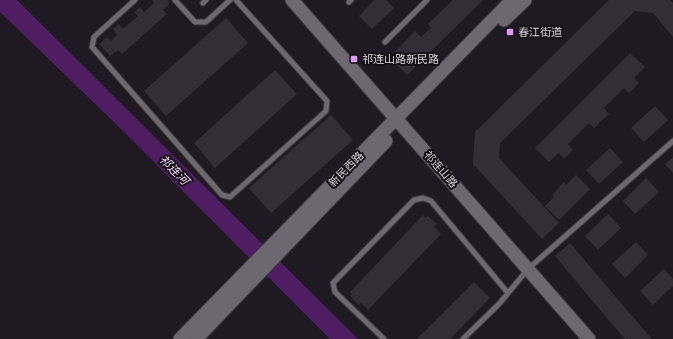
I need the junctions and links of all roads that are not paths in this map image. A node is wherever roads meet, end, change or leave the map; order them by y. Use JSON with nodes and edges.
{"nodes":[{"id":1,"x":135,"y":0,"type":"edge"},
{"id":2,"x":175,"y":0,"type":"edge"},
{"id":3,"x":230,"y":0,"type":"edge"},
{"id":4,"x":236,"y":0,"type":"edge"},
{"id":5,"x":283,"y":0,"type":"edge"},
{"id":6,"x":292,"y":0,"type":"edge"},
{"id":7,"x":428,"y":0,"type":"edge"},
{"id":8,"x":525,"y":0,"type":"edge"},
{"id":9,"x":505,"y":5,"type":"edge"},
{"id":10,"x":385,"y":42,"type":"dead end"},
{"id":11,"x":396,"y":124,"type":"junction"},
{"id":12,"x":673,"y":141,"type":"edge"},
{"id":13,"x":525,"y":272,"type":"junction"},
{"id":14,"x":250,"y":275,"type":"junction"},
{"id":15,"x":508,"y":293,"type":"junction"},
{"id":16,"x":180,"y":339,"type":"edge"},
{"id":17,"x":196,"y":339,"type":"edge"},
{"id":18,"x":384,"y":339,"type":"edge"},
{"id":19,"x":463,"y":339,"type":"edge"},
{"id":20,"x":578,"y":339,"type":"edge"},
{"id":21,"x":589,"y":339,"type":"edge"}],
"edges":[{"from":1,"to":4,"type":"lane"},
{"from":2,"to":3,"type":"lane"},
{"from":5,"to":11,"type":"street","name":"祁连山路"},
{"from":6,"to":11,"type":"street","name":"祁连山路"},
{"from":7,"to":10,"type":"lane"},
{"from":8,"to":11,"type":"street","name":"新民西路"},
{"from":9,"to":11,"type":"street","name":"新民西路"},
{"from":11,"to":13,"type":"street","name":"祁连山路"},
{"from":11,"to":14,"type":"street","name":"新民西路"},
{"from":12,"to":13,"type":"lane"},
{"from":13,"to":15,"type":"lane"},
{"from":13,"to":20,"type":"street","name":"祁连山路"},
{"from":13,"to":21,"type":"street","name":"祁连山路"},
{"from":14,"to":16,"type":"street","name":"新民西路"},
{"from":14,"to":17,"type":"street","name":"新民西路"},
{"from":15,"to":18,"type":"lane"},
{"from":15,"to":19,"type":"lane"}]}
